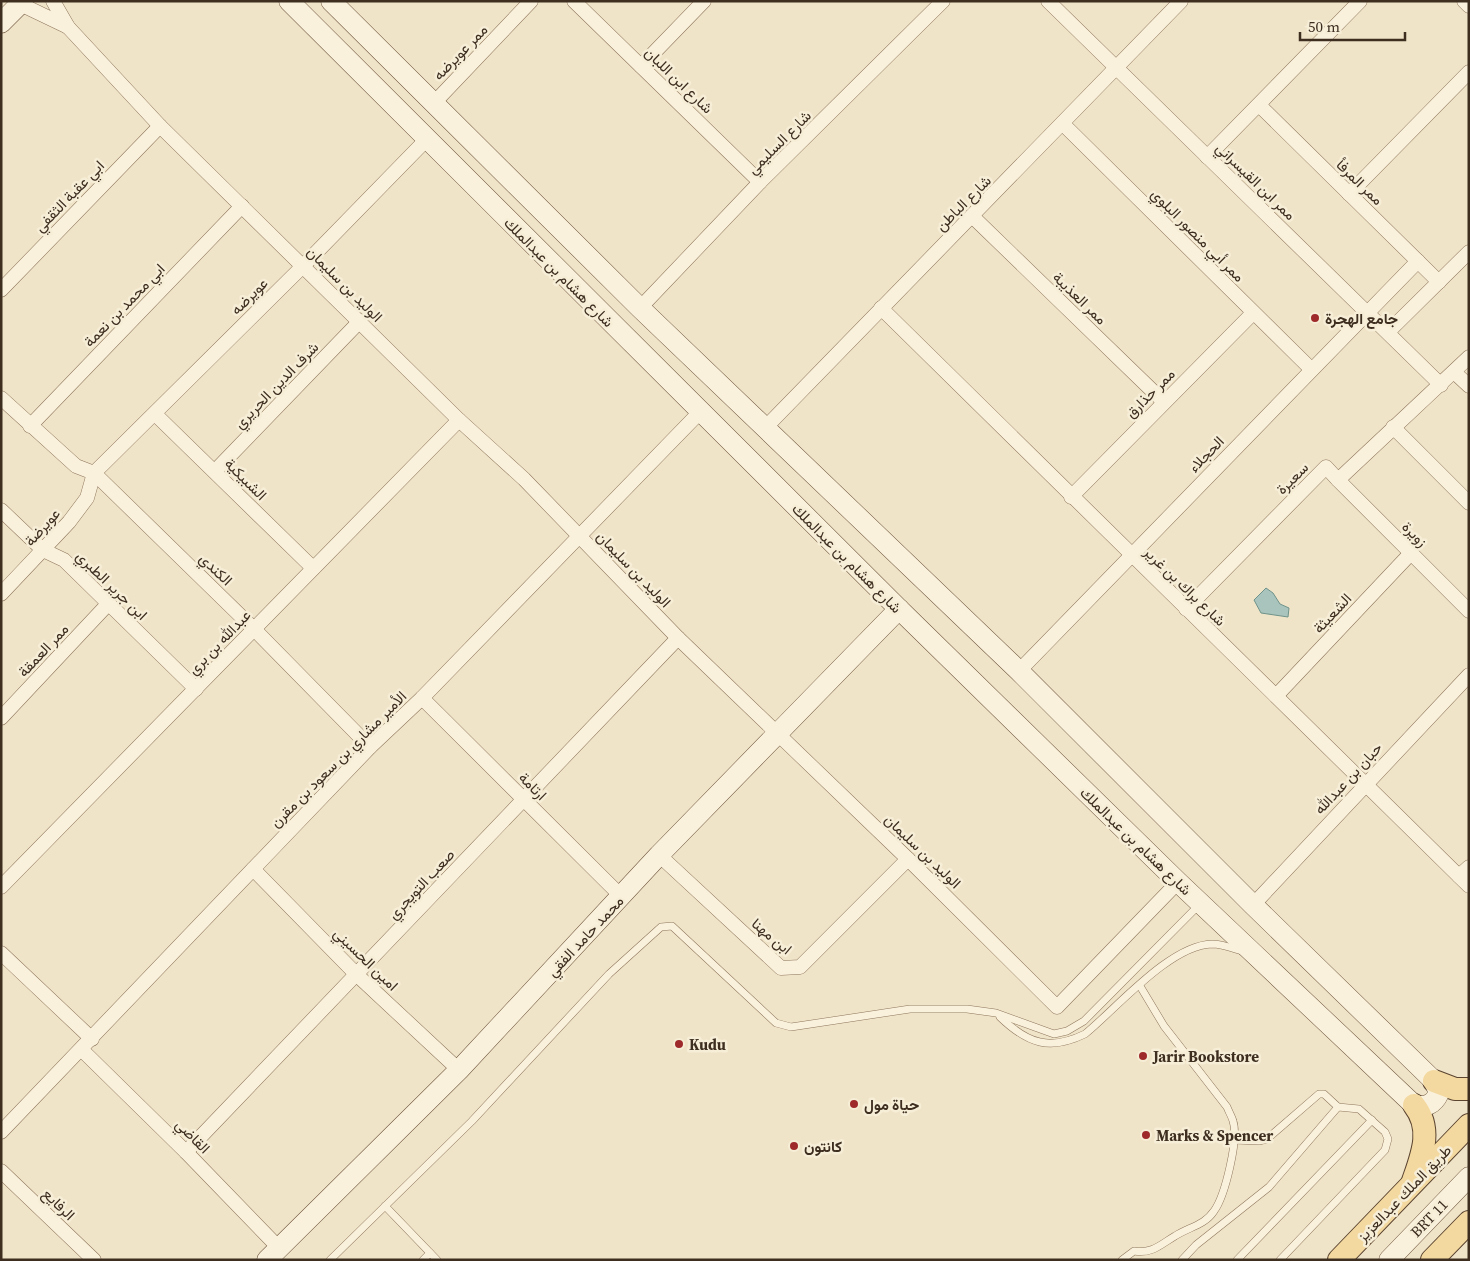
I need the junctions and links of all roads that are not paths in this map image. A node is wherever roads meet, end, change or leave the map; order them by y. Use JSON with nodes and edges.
{"nodes":[{"id":1,"x":53,"y":1,"type":"edge"},
{"id":2,"x":289,"y":1,"type":"edge"},
{"id":3,"x":330,"y":1,"type":"edge"},
{"id":4,"x":531,"y":1,"type":"edge"},
{"id":5,"x":574,"y":1,"type":"edge"},
{"id":6,"x":704,"y":1,"type":"edge"},
{"id":7,"x":943,"y":1,"type":"edge"},
{"id":8,"x":1048,"y":1,"type":"edge"},
{"id":9,"x":1181,"y":1,"type":"edge"},
{"id":10,"x":1360,"y":1,"type":"edge"},
{"id":11,"x":1464,"y":1,"type":"edge"},
{"id":12,"x":22,"y":3,"type":"edge"},
{"id":13,"x":1469,"y":6,"type":"edge"},
{"id":14,"x":1,"y":23,"type":"edge"},
{"id":15,"x":68,"y":27,"type":"junction"},
{"id":16,"x":642,"y":66,"type":"junction"},
{"id":17,"x":1117,"y":68,"type":"junction"},
{"id":18,"x":1469,"y":72,"type":"edge"},
{"id":19,"x":434,"y":103,"type":"junction"},
{"id":20,"x":1259,"y":105,"type":"junction"},
{"id":21,"x":1063,"y":124,"type":"junction"},
{"id":22,"x":160,"y":126,"type":"junction"},
{"id":23,"x":426,"y":140,"type":"junction"},
{"id":24,"x":1208,"y":157,"type":"junction"},
{"id":25,"x":760,"y":182,"type":"junction"},
{"id":26,"x":1348,"y":194,"type":"junction"},
{"id":27,"x":242,"y":206,"type":"junction"},
{"id":28,"x":973,"y":217,"type":"junction"},
{"id":29,"x":1469,"y":252,"type":"edge"},
{"id":30,"x":1418,"y":261,"type":"junction"},
{"id":31,"x":303,"y":266,"type":"junction"},
{"id":32,"x":1439,"y":282,"type":"junction"},
{"id":33,"x":1,"y":290,"type":"edge"},
{"id":34,"x":640,"y":308,"type":"junction"},
{"id":35,"x":880,"y":308,"type":"junction"},
{"id":36,"x":1253,"y":313,"type":"junction"},
{"id":37,"x":1368,"y":313,"type":"junction"},
{"id":38,"x":360,"y":322,"type":"junction"},
{"id":39,"x":1388,"y":332,"type":"junction"},
{"id":40,"x":1469,"y":357,"type":"edge"},
{"id":41,"x":1311,"y":369,"type":"junction"},
{"id":42,"x":1454,"y":372,"type":"junction"},
{"id":43,"x":1442,"y":385,"type":"junction"},
{"id":44,"x":1469,"y":386,"type":"edge"},
{"id":45,"x":1,"y":398,"type":"edge"},
{"id":46,"x":1164,"y":402,"type":"junction"},
{"id":47,"x":700,"y":412,"type":"junction"},
{"id":48,"x":154,"y":414,"type":"junction"},
{"id":49,"x":459,"y":420,"type":"junction"},
{"id":50,"x":30,"y":426,"type":"junction"},
{"id":51,"x":766,"y":427,"type":"junction"},
{"id":52,"x":1393,"y":427,"type":"junction"},
{"id":53,"x":215,"y":470,"type":"junction"},
{"id":54,"x":94,"y":473,"type":"junction"},
{"id":55,"x":1338,"y":480,"type":"junction"},
{"id":56,"x":1071,"y":497,"type":"junction"},
{"id":57,"x":1469,"y":503,"type":"edge"},
{"id":58,"x":1,"y":510,"type":"edge"},
{"id":59,"x":579,"y":535,"type":"junction"},
{"id":60,"x":43,"y":550,"type":"junction"},
{"id":61,"x":1411,"y":553,"type":"junction"},
{"id":62,"x":1130,"y":555,"type":"junction"},
{"id":63,"x":313,"y":568,"type":"junction"},
{"id":64,"x":1,"y":594,"type":"edge"},
{"id":65,"x":108,"y":604,"type":"junction"},
{"id":66,"x":899,"y":609,"type":"junction"},
{"id":67,"x":1186,"y":609,"type":"junction"},
{"id":68,"x":1469,"y":611,"type":"edge"},
{"id":69,"x":254,"y":629,"type":"junction"},
{"id":70,"x":678,"y":638,"type":"junction"},
{"id":71,"x":1019,"y":671,"type":"junction"},
{"id":72,"x":1469,"y":675,"type":"edge"},
{"id":73,"x":196,"y":689,"type":"junction"},
{"id":74,"x":1276,"y":696,"type":"junction"},
{"id":75,"x":422,"y":698,"type":"junction"},
{"id":76,"x":1,"y":718,"type":"edge"},
{"id":77,"x":777,"y":732,"type":"junction"},
{"id":78,"x":370,"y":747,"type":"junction"},
{"id":79,"x":1364,"y":785,"type":"junction"},
{"id":80,"x":524,"y":799,"type":"junction"},
{"id":81,"x":659,"y":855,"type":"junction"},
{"id":82,"x":908,"y":859,"type":"junction"},
{"id":83,"x":253,"y":869,"type":"junction"},
{"id":84,"x":1466,"y":876,"type":"edge"},
{"id":85,"x":1178,"y":882,"type":"junction"},
{"id":86,"x":1,"y":887,"type":"edge"},
{"id":87,"x":622,"y":897,"type":"junction"},
{"id":88,"x":1202,"y":903,"type":"junction"},
{"id":89,"x":1253,"y":905,"type":"junction"},
{"id":90,"x":1,"y":952,"type":"edge"},
{"id":91,"x":1254,"y":954,"type":"junction"},
{"id":92,"x":357,"y":975,"type":"junction"},
{"id":93,"x":1140,"y":986,"type":"junction"},
{"id":94,"x":996,"y":1013,"type":"junction"},
{"id":95,"x":92,"y":1039,"type":"junction"},
{"id":96,"x":82,"y":1050,"type":"junction"},
{"id":97,"x":459,"y":1070,"type":"junction"},
{"id":98,"x":1434,"y":1081,"type":"junction"},
{"id":99,"x":1469,"y":1089,"type":"edge"},
{"id":100,"x":1414,"y":1105,"type":"junction"},
{"id":101,"x":1338,"y":1107,"type":"junction"},
{"id":102,"x":1372,"y":1120,"type":"junction"},
{"id":103,"x":1469,"y":1126,"type":"edge"},
{"id":104,"x":1,"y":1132,"type":"edge"},
{"id":105,"x":1234,"y":1140,"type":"junction"},
{"id":106,"x":186,"y":1152,"type":"junction"},
{"id":107,"x":1,"y":1171,"type":"edge"},
{"id":108,"x":1469,"y":1177,"type":"edge"},
{"id":109,"x":1411,"y":1187,"type":"junction"},
{"id":110,"x":385,"y":1206,"type":"junction"},
{"id":111,"x":1466,"y":1227,"type":"edge"},
{"id":112,"x":430,"y":1253,"type":"junction"},
{"id":113,"x":273,"y":1254,"type":"edge"},
{"id":114,"x":1148,"y":1256,"type":"edge"},
{"id":115,"x":86,"y":1257,"type":"edge"},
{"id":116,"x":330,"y":1260,"type":"edge"},
{"id":117,"x":424,"y":1260,"type":"edge"},
{"id":118,"x":437,"y":1260,"type":"edge"},
{"id":119,"x":1122,"y":1260,"type":"edge"},
{"id":120,"x":1182,"y":1260,"type":"edge"},
{"id":121,"x":1237,"y":1260,"type":"edge"},
{"id":122,"x":1280,"y":1260,"type":"edge"},
{"id":123,"x":1339,"y":1260,"type":"edge"},
{"id":124,"x":1389,"y":1260,"type":"edge"},
{"id":125,"x":1432,"y":1260,"type":"edge"}],
"edges":[{"from":1,"to":15,"type":"street","name":"الوليد بن سليمان"},
{"from":2,"to":23,"type":"street","name":"شارع هشام بن عبدالملك"},
{"from":3,"to":19,"type":"street","name":"شارع هشام بن عبدالملك"},
{"from":4,"to":19,"type":"street","name":"ممر عويرضه"},
{"from":5,"to":16,"type":"street","name":"شارع ابن اللبان"},
{"from":6,"to":16,"type":"street"},
{"from":7,"to":25,"type":"street","name":"شارع السليمي"},
{"from":8,"to":17,"type":"street","name":"ممر ابن القيسراني"},
{"from":9,"to":17,"type":"street","name":"شارع الباطن"},
{"from":10,"to":20,"type":"street"},
{"from":11,"to":13,"type":"street"},
{"from":12,"to":14,"type":"street"},
{"from":12,"to":15,"type":"street","name":"الوليد بن سليمان"},
{"from":15,"to":22,"type":"street","name":"الوليد بن سليمان"},
{"from":16,"to":25,"type":"street","name":"شارع ابن اللبان"},
{"from":17,"to":21,"type":"street","name":"شارع الباطن"},
{"from":17,"to":24,"type":"street","name":"ممر ابن القيسراني"},
{"from":18,"to":26,"type":"street"},
{"from":19,"to":34,"type":"street","name":"شارع هشام بن عبدالملك"},
{"from":20,"to":24,"type":"street"},
{"from":20,"to":26,"type":"street","name":"ممر المرفأ"},
{"from":21,"to":28,"type":"street","name":"شارع الباطن"},
{"from":21,"to":36,"type":"street","name":"ممر أبي منصور البلوي"},
{"from":22,"to":27,"type":"street","name":"الوليد بن سليمان"},
{"from":22,"to":33,"type":"street","name":"ابي عقبة الثقفي"},
{"from":23,"to":31,"type":"street","name":"عويرضه"},
{"from":23,"to":47,"type":"street","name":"شارع هشام بن عبدالملك"},
{"from":24,"to":37,"type":"street","name":"ممر ابن القيسراني"},
{"from":25,"to":34,"type":"street","name":"شارع السليمي"},
{"from":26,"to":30,"type":"street","name":"ممر المرفأ"},
{"from":27,"to":31,"type":"street","name":"الوليد بن سليمان"},
{"from":27,"to":50,"type":"street","name":"ابي محمد بن نعمة"},
{"from":28,"to":35,"type":"street","name":"شارع الباطن"},
{"from":28,"to":46,"type":"street","name":"ممر العذيبة"},
{"from":29,"to":32,"type":"street"},
{"from":30,"to":32,"type":"street","name":"ممر المرفأ"},
{"from":30,"to":37,"type":"street","name":"الحجلاء"},
{"from":31,"to":38,"type":"street","name":"الوليد بن سليمان"},
{"from":31,"to":48,"type":"street","name":"عويرضه"},
{"from":32,"to":39,"type":"street"},
{"from":34,"to":51,"type":"street","name":"شارع هشام بن عبدالملك"},
{"from":35,"to":51,"type":"street","name":"شارع الباطن"},
{"from":35,"to":56,"type":"street","name":"شارع براك بن غرير"},
{"from":36,"to":41,"type":"street","name":"ممر أبي منصور البلوي"},
{"from":36,"to":46,"type":"street","name":"ممر حذارق"},
{"from":37,"to":39,"type":"street","name":"ممر ابن القيسراني"},
{"from":37,"to":41,"type":"street","name":"الحجلاء"},
{"from":38,"to":49,"type":"street","name":"الوليد بن سليمان"},
{"from":38,"to":53,"type":"street","name":"شرف الدين الحريري"},
{"from":39,"to":43,"type":"street","name":"ممر ابن القيسراني"},
{"from":40,"to":42,"type":"street"},
{"from":41,"to":62,"type":"street","name":"الحجلاء"},
{"from":42,"to":43,"type":"street"},
{"from":42,"to":44,"type":"street"},
{"from":43,"to":52,"type":"street"},
{"from":45,"to":50,"type":"street","name":"الكندي"},
{"from":46,"to":56,"type":"street","name":"ممر حذارق"},
{"from":47,"to":59,"type":"street","name":"الأمير مشاري بن سعود بن مقرن"},
{"from":47,"to":66,"type":"street","name":"شارع هشام بن عبدالملك"},
{"from":48,"to":53,"type":"street","name":"الشبيكية"},
{"from":48,"to":54,"type":"street","name":"عويرضه"},
{"from":49,"to":59,"type":"street","name":"الوليد بن سليمان"},
{"from":49,"to":63,"type":"street","name":"عبدالله بن بري"},
{"from":50,"to":54,"type":"street","name":"الكندي"},
{"from":51,"to":71,"type":"street","name":"شارع هشام بن عبدالملك"},
{"from":52,"to":55,"type":"street"},
{"from":52,"to":57,"type":"street"},
{"from":53,"to":63,"type":"street","name":"الشبيكية"},
{"from":54,"to":60,"type":"street","name":"عويرضة"},
{"from":54,"to":69,"type":"street","name":"الكندي"},
{"from":55,"to":61,"type":"street","name":"زويرة"},
{"from":55,"to":67,"type":"street","name":"سعيرة"},
{"from":56,"to":62,"type":"street","name":"شارع براك بن غرير"},
{"from":58,"to":60,"type":"street","name":"ابن جرير الطبري"},
{"from":59,"to":70,"type":"street","name":"الوليد بن سليمان"},
{"from":59,"to":75,"type":"street","name":"الأمير مشاري بن سعود بن مقرن"},
{"from":60,"to":64,"type":"street","name":"عويرضة"},
{"from":60,"to":65,"type":"street","name":"ابن جرير الطبري"},
{"from":61,"to":68,"type":"street","name":"زويرة"},
{"from":61,"to":74,"type":"street","name":"الشعيثة"},
{"from":62,"to":67,"type":"street","name":"شارع براك بن غرير"},
{"from":62,"to":71,"type":"street","name":"الحجلاء"},
{"from":63,"to":69,"type":"street","name":"عبدالله بن بري"},
{"from":65,"to":73,"type":"street","name":"ابن جرير الطبري"},
{"from":65,"to":76,"type":"street","name":"ممر العمقة"},
{"from":66,"to":77,"type":"street","name":"محمد حامد الفقي"},
{"from":66,"to":85,"type":"street","name":"شارع هشام بن عبدالملك"},
{"from":67,"to":74,"type":"street","name":"شارع براك بن غرير"},
{"from":69,"to":73,"type":"street","name":"عبدالله بن بري"},
{"from":69,"to":78,"type":"street","name":"الكندي"},
{"from":70,"to":77,"type":"street","name":"الوليد بن سليمان"},
{"from":70,"to":80,"type":"street","name":"صعب التويجري"},
{"from":71,"to":89,"type":"street","name":"شارع هشام بن عبدالملك"},
{"from":72,"to":79,"type":"street","name":"حبان بن عبدالله"},
{"from":73,"to":86,"type":"street","name":"عبدالله بن بري"},
{"from":74,"to":79,"type":"street","name":"شارع براك بن غرير"},
{"from":75,"to":78,"type":"street","name":"الأمير مشاري بن سعود بن مقرن"},
{"from":75,"to":80,"type":"street","name":"ارتامة"},
{"from":77,"to":81,"type":"street","name":"محمد حامد الفقي"},
{"from":77,"to":82,"type":"street","name":"الوليد بن سليمان"},
{"from":78,"to":83,"type":"street","name":"الأمير مشاري بن سعود بن مقرن"},
{"from":79,"to":84,"type":"street","name":"شارع براك بن غرير"},
{"from":79,"to":89,"type":"street","name":"حبان بن عبدالله"},
{"from":80,"to":87,"type":"street","name":"ارتامة"},
{"from":80,"to":92,"type":"street","name":"صعب التويجري"},
{"from":81,"to":82,"type":"street","name":"ابن مهنا"},
{"from":81,"to":87,"type":"street","name":"محمد حامد الفقي"},
{"from":82,"to":85,"type":"street","name":"الوليد بن سليمان"},
{"from":83,"to":92,"type":"street","name":"امين الحسيني"},
{"from":83,"to":95,"type":"street","name":"الأمير مشاري بن سعود بن مقرن"},
{"from":85,"to":88,"type":"street","name":"شارع هشام بن عبدالملك"},
{"from":87,"to":97,"type":"street","name":"محمد حامد الفقي"},
{"from":88,"to":91,"type":"street","name":"شارع هشام بن عبدالملك"},
{"from":88,"to":94,"type":"lane"},
{"from":89,"to":98,"type":"street","name":"شارع هشام بن عبدالملك"},
{"from":90,"to":95,"type":"street"},
{"from":91,"to":93,"type":"lane"},
{"from":91,"to":100,"type":"street","name":"شارع هشام بن عبدالملك"},
{"from":92,"to":97,"type":"street","name":"امين الحسيني"},
{"from":92,"to":106,"type":"street","name":"صعب التويجري"},
{"from":93,"to":94,"type":"lane"},
{"from":93,"to":105,"type":"lane"},
{"from":94,"to":110,"type":"lane"},
{"from":95,"to":96,"type":"street","name":"الأمير مشاري بن سعود بن مقرن"},
{"from":96,"to":104,"type":"street","name":"الأمير مشاري بن سعود بن مقرن"},
{"from":96,"to":106,"type":"street","name":"القاضي"},
{"from":97,"to":113,"type":"street","name":"محمد حامد الفقي"},
{"from":98,"to":99,"type":"main road"},
{"from":98,"to":100,"type":"street"},
{"from":100,"to":109,"type":"main road"},
{"from":101,"to":102,"type":"lane"},
{"from":101,"to":105,"type":"lane"},
{"from":101,"to":120,"type":"lane"},
{"from":102,"to":121,"type":"lane"},
{"from":102,"to":122,"type":"lane"},
{"from":103,"to":109,"type":"main road","name":"طريق الملك عبدالعزيز"},
{"from":105,"to":114,"type":"lane"},
{"from":106,"to":113,"type":"street","name":"القاضي"},
{"from":107,"to":115,"type":"street","name":"الرفايع"},
{"from":108,"to":124,"type":"street","name":"BRT 11"},
{"from":109,"to":123,"type":"main road","name":"طريق الملك عبدالعزيز"},
{"from":110,"to":112,"type":"lane"},
{"from":110,"to":116,"type":"lane"},
{"from":111,"to":125,"type":"main road"},
{"from":112,"to":117,"type":"lane"},
{"from":112,"to":118,"type":"lane"},
{"from":114,"to":119,"type":"lane"}]}
